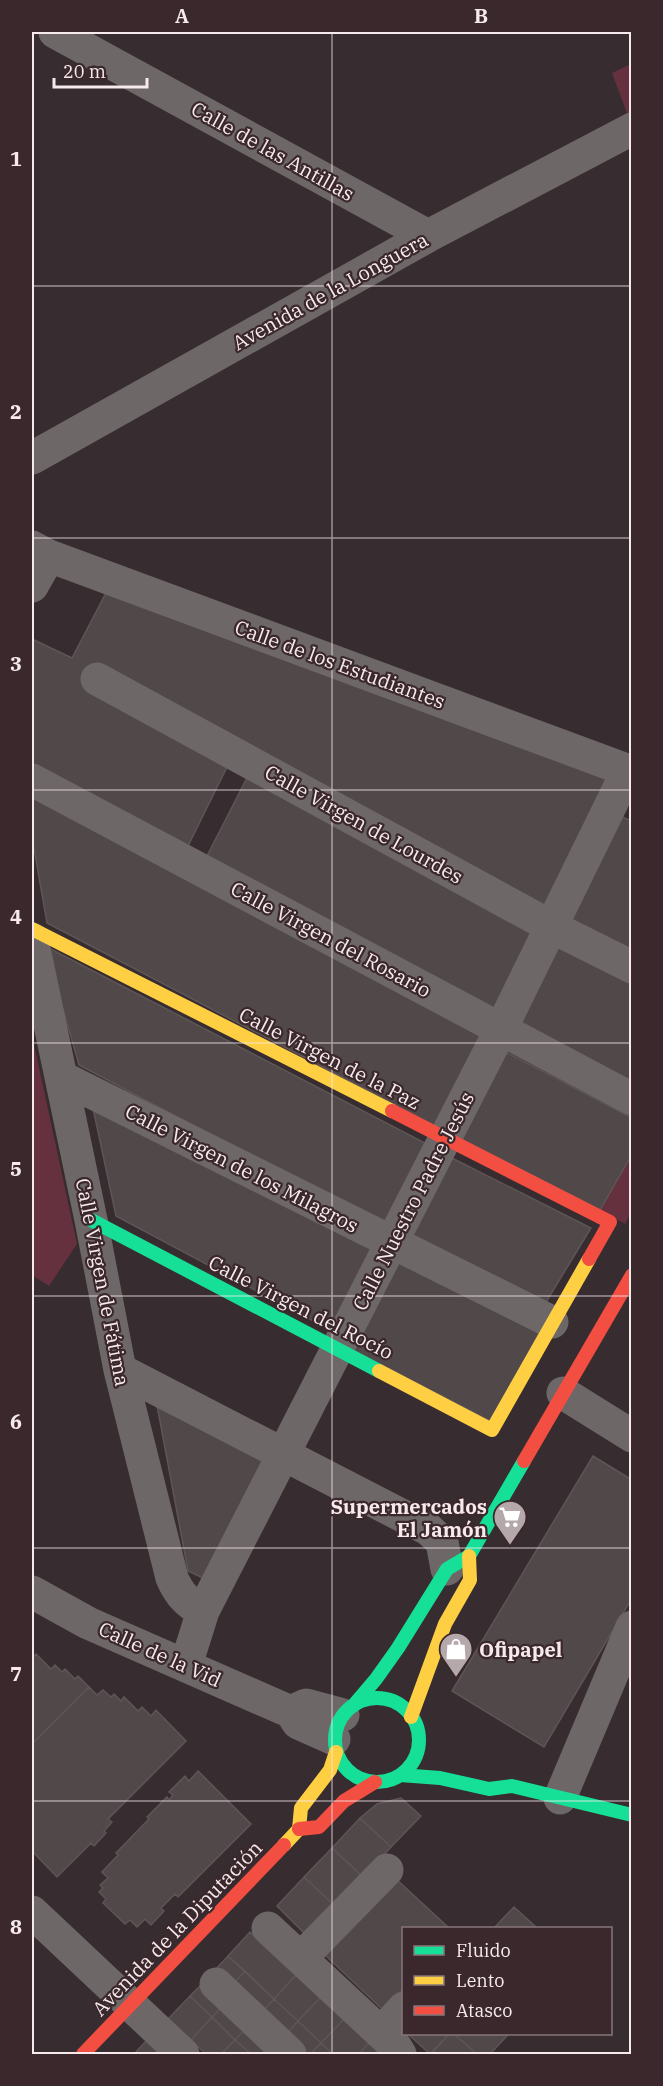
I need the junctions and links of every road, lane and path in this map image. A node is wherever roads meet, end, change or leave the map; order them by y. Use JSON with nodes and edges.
{"nodes":[{"id":1,"x":55,"y":32,"type":"edge"},
{"id":2,"x":632,"y":129,"type":"edge"},
{"id":3,"x":428,"y":236,"type":"junction"},
{"id":4,"x":32,"y":458,"type":"edge"},
{"id":5,"x":40,"y":551,"type":"edge"},
{"id":6,"x":32,"y":586,"type":"edge"},
{"id":7,"x":97,"y":679,"type":"dead end"},
{"id":8,"x":630,"y":771,"type":"edge"},
{"id":9,"x":32,"y":780,"type":"edge"},
{"id":10,"x":552,"y":927,"type":"junction"},
{"id":11,"x":32,"y":929,"type":"edge"},
{"id":12,"x":32,"y":939,"type":"edge"},
{"id":13,"x":632,"y":967,"type":"edge"},
{"id":14,"x":501,"y":1029,"type":"junction"},
{"id":15,"x":61,"y":1077,"type":"junction"},
{"id":16,"x":632,"y":1099,"type":"edge"},
{"id":17,"x":445,"y":1138,"type":"junction"},
{"id":18,"x":91,"y":1220,"type":"junction"},
{"id":19,"x":391,"y":1242,"type":"junction"},
{"id":20,"x":632,"y":1275,"type":"edge"},
{"id":21,"x":552,"y":1322,"type":"junction"},
{"id":22,"x":339,"y":1348,"type":"junction"},
{"id":23,"x":120,"y":1370,"type":"junction"},
{"id":24,"x":563,"y":1393,"type":"junction"},
{"id":25,"x":632,"y":1436,"type":"edge"},
{"id":26,"x":282,"y":1454,"type":"junction"},
{"id":27,"x":458,"y":1562,"type":"junction"},
{"id":28,"x":32,"y":1592,"type":"edge"},
{"id":29,"x":203,"y":1611,"type":"junction"},
{"id":30,"x":632,"y":1627,"type":"edge"},
{"id":31,"x":186,"y":1665,"type":"junction"},
{"id":32,"x":411,"y":1717,"type":"junction"},
{"id":33,"x":342,"y":1728,"type":"junction"},
{"id":34,"x":419,"y":1742,"type":"junction"},
{"id":35,"x":434,"y":1751,"type":"dead end"},
{"id":36,"x":400,"y":1775,"type":"junction"},
{"id":37,"x":498,"y":1775,"type":"dead end"},
{"id":38,"x":375,"y":1782,"type":"junction"},
{"id":39,"x":512,"y":1786,"type":"junction"},
{"id":40,"x":560,"y":1798,"type":"junction"},
{"id":41,"x":632,"y":1815,"type":"edge"},
{"id":42,"x":299,"y":1829,"type":"junction"},
{"id":43,"x":387,"y":1870,"type":"dead end"},
{"id":44,"x":32,"y":1912,"type":"edge"},
{"id":45,"x":268,"y":1928,"type":"dead end"},
{"id":46,"x":301,"y":1958,"type":"junction"},
{"id":47,"x":216,"y":1984,"type":"dead end"},
{"id":48,"x":131,"y":2005,"type":"junction"},
{"id":49,"x":402,"y":2013,"type":"edge"},
{"id":50,"x":390,"y":2044,"type":"edge"},
{"id":51,"x":83,"y":2055,"type":"edge"},
{"id":52,"x":183,"y":2055,"type":"edge"},
{"id":53,"x":290,"y":2055,"type":"edge"}],
"edges":[{"from":1,"to":3,"type":"street","name":"Calle de las Antillas"},
{"from":2,"to":3,"type":"street","name":"Avenida de la Longuera"},
{"from":3,"to":4,"type":"street","name":"Avenida de la Longuera"},
{"from":5,"to":6,"type":"street"},
{"from":5,"to":8,"type":"street","name":"Calle de los Estudiantes"},
{"from":7,"to":10,"type":"street","name":"Calle Virgen de Lourdes"},
{"from":8,"to":10,"type":"street","name":"Calle Nuestro Padre Jesús"},
{"from":9,"to":14,"type":"street","name":"Calle Virgen del Rosario"},
{"from":10,"to":13,"type":"street","name":"Calle Virgen de Lourdes"},
{"from":10,"to":14,"type":"street","name":"Calle Nuestro Padre Jesús"},
{"from":11,"to":17,"type":"street","name":"Calle Virgen de la Paz"},
{"from":12,"to":15,"type":"street","name":"Calle Virgen de Fátima"},
{"from":14,"to":16,"type":"street","name":"Calle Virgen del Rosario"},
{"from":14,"to":17,"type":"street","name":"Calle Nuestro Padre Jesús"},
{"from":15,"to":18,"type":"street","name":"Calle Virgen de Fátima"},
{"from":15,"to":19,"type":"street","name":"Calle Virgen de los Milagros"},
{"from":17,"to":19,"type":"street","name":"Calle Nuestro Padre Jesús"},
{"from":17,"to":21,"type":"street","name":"Calle Virgen de la Paz"},
{"from":18,"to":22,"type":"street","name":"Calle Virgen del Rocío"},
{"from":18,"to":23,"type":"street","name":"Calle Virgen de Fátima"},
{"from":19,"to":21,"type":"street","name":"Calle Virgen de los Milagros"},
{"from":19,"to":22,"type":"street","name":"Calle Nuestro Padre Jesús"},
{"from":20,"to":24,"type":"street","name":"Avenida de la Diputación"},
{"from":21,"to":22,"type":"street","name":"Calle Virgen del Rocío"},
{"from":22,"to":26,"type":"street","name":"Calle Nuestro Padre Jesús"},
{"from":23,"to":26,"type":"street"},
{"from":23,"to":29,"type":"street","name":"Calle Virgen de Fátima"},
{"from":24,"to":25,"type":"street"},
{"from":24,"to":27,"type":"street","name":"Avenida de la Diputación"},
{"from":26,"to":27,"type":"street"},
{"from":26,"to":29,"type":"street","name":"Calle Nuestro Padre Jesús"},
{"from":27,"to":32,"type":"street","name":"Avenida de la Diputación"},
{"from":27,"to":33,"type":"street","name":"Avenida de la Diputación"},
{"from":28,"to":31,"type":"street","name":"Calle de la Vid"},
{"from":29,"to":31,"type":"street","name":"Calle Nuestro Padre Jesús"},
{"from":30,"to":40,"type":"street"},
{"from":31,"to":33,"type":"street","name":"Calle de la Vid"},
{"from":32,"to":33,"type":"street"},
{"from":32,"to":34,"type":"street"},
{"from":33,"to":38,"type":"street"},
{"from":33,"to":42,"type":"street","name":"Avenida de la Diputación"},
{"from":34,"to":35,"type":"street"},
{"from":34,"to":36,"type":"street"},
{"from":36,"to":38,"type":"street"},
{"from":36,"to":39,"type":"street"},
{"from":37,"to":39,"type":"street"},
{"from":38,"to":42,"type":"street","name":"Avenida de la Diputación"},
{"from":39,"to":40,"type":"street"},
{"from":40,"to":41,"type":"street"},
{"from":42,"to":48,"type":"street","name":"Avenida de la Diputación"},
{"from":43,"to":46,"type":"street"},
{"from":44,"to":48,"type":"street"},
{"from":45,"to":46,"type":"street"},
{"from":46,"to":50,"type":"street"},
{"from":47,"to":53,"type":"street"},
{"from":48,"to":51,"type":"street","name":"Avenida de la Diputación"},
{"from":48,"to":52,"type":"street"},
{"from":49,"to":50,"type":"street"}]}
